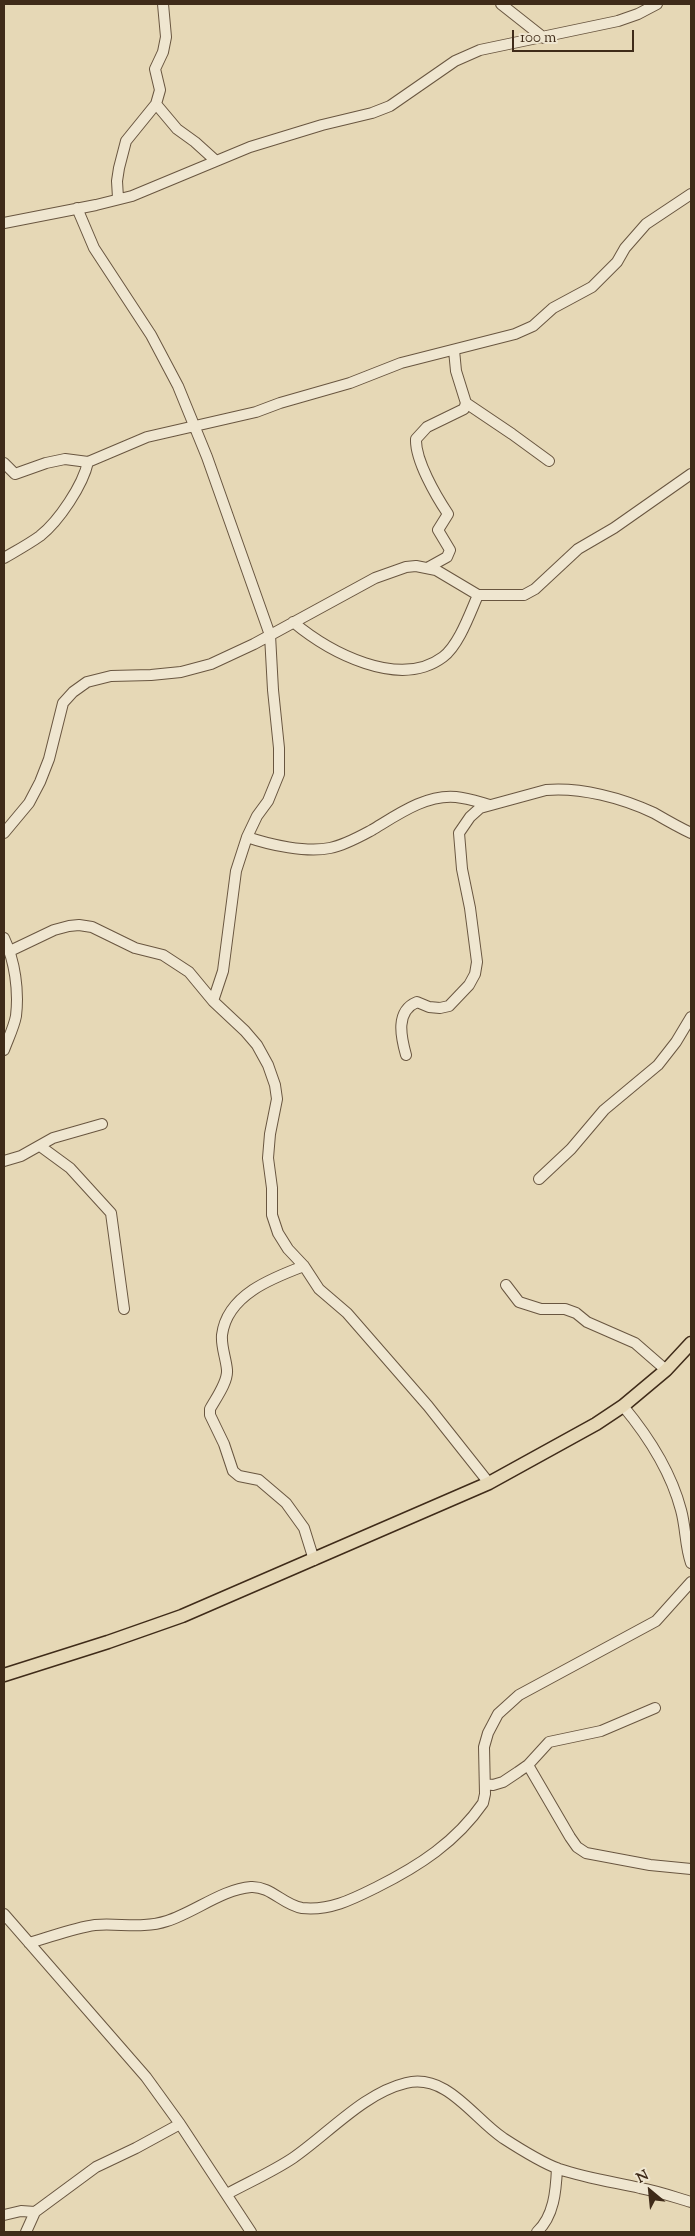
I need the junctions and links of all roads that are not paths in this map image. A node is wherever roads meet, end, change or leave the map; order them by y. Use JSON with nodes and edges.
{"nodes":[{"id":1,"x":163,"y":4,"type":"edge"},
{"id":2,"x":501,"y":4,"type":"edge"},
{"id":3,"x":656,"y":4,"type":"edge"},
{"id":4,"x":544,"y":38,"type":"junction"},
{"id":5,"x":156,"y":104,"type":"junction"},
{"id":6,"x":216,"y":162,"type":"junction"},
{"id":7,"x":691,"y":194,"type":"edge"},
{"id":8,"x":118,"y":198,"type":"junction"},
{"id":9,"x":77,"y":208,"type":"junction"},
{"id":10,"x":4,"y":223,"type":"edge"},
{"id":11,"x":454,"y":350,"type":"junction"},
{"id":12,"x":466,"y":404,"type":"junction"},
{"id":13,"x":194,"y":426,"type":"junction"},
{"id":14,"x":549,"y":461,"type":"dead end"},
{"id":15,"x":88,"y":462,"type":"junction"},
{"id":16,"x":4,"y":463,"type":"edge"},
{"id":17,"x":691,"y":474,"type":"edge"},
{"id":18,"x":4,"y":558,"type":"edge"},
{"id":19,"x":429,"y":567,"type":"junction"},
{"id":20,"x":478,"y":595,"type":"junction"},
{"id":21,"x":293,"y":622,"type":"junction"},
{"id":22,"x":270,"y":635,"type":"junction"},
{"id":23,"x":492,"y":805,"type":"junction"},
{"id":24,"x":4,"y":833,"type":"edge"},
{"id":25,"x":691,"y":833,"type":"edge"},
{"id":26,"x":247,"y":837,"type":"junction"},
{"id":27,"x":4,"y":938,"type":"edge"},
{"id":28,"x":10,"y":952,"type":"junction"},
{"id":29,"x":213,"y":1002,"type":"junction"},
{"id":30,"x":4,"y":1016,"type":"edge"},
{"id":31,"x":691,"y":1017,"type":"edge"},
{"id":32,"x":16,"y":1018,"type":"junction"},
{"id":33,"x":4,"y":1050,"type":"edge"},
{"id":34,"x":406,"y":1055,"type":"dead end"},
{"id":35,"x":102,"y":1124,"type":"dead end"},
{"id":36,"x":40,"y":1146,"type":"junction"},
{"id":37,"x":4,"y":1161,"type":"edge"},
{"id":38,"x":539,"y":1179,"type":"dead end"},
{"id":39,"x":304,"y":1266,"type":"junction"},
{"id":40,"x":506,"y":1285,"type":"dead end"},
{"id":41,"x":124,"y":1309,"type":"dead end"},
{"id":42,"x":691,"y":1343,"type":"edge"},
{"id":43,"x":666,"y":1370,"type":"junction"},
{"id":44,"x":623,"y":1406,"type":"junction"},
{"id":45,"x":489,"y":1482,"type":"junction"},
{"id":46,"x":314,"y":1560,"type":"junction"},
{"id":47,"x":691,"y":1563,"type":"edge"},
{"id":48,"x":691,"y":1582,"type":"edge"},
{"id":49,"x":4,"y":1675,"type":"edge"},
{"id":50,"x":655,"y":1708,"type":"dead end"},
{"id":51,"x":528,"y":1765,"type":"junction"},
{"id":52,"x":485,"y":1784,"type":"junction"},
{"id":53,"x":691,"y":1869,"type":"edge"},
{"id":54,"x":4,"y":1914,"type":"edge"},
{"id":55,"x":30,"y":1943,"type":"junction"},
{"id":56,"x":180,"y":2124,"type":"junction"},
{"id":57,"x":557,"y":2168,"type":"junction"},
{"id":58,"x":226,"y":2194,"type":"junction"},
{"id":59,"x":691,"y":2202,"type":"edge"},
{"id":60,"x":35,"y":2212,"type":"junction"},
{"id":61,"x":4,"y":2215,"type":"edge"},
{"id":62,"x":26,"y":2232,"type":"edge"},
{"id":63,"x":251,"y":2232,"type":"edge"},
{"id":64,"x":537,"y":2232,"type":"edge"}],
"edges":[{"from":1,"to":5,"type":"street"},
{"from":2,"to":4,"type":"street"},
{"from":3,"to":4,"type":"street"},
{"from":4,"to":6,"type":"street"},
{"from":5,"to":6,"type":"street"},
{"from":5,"to":8,"type":"street"},
{"from":6,"to":8,"type":"street"},
{"from":7,"to":11,"type":"street"},
{"from":8,"to":9,"type":"street"},
{"from":9,"to":10,"type":"street"},
{"from":9,"to":13,"type":"street"},
{"from":11,"to":12,"type":"street"},
{"from":11,"to":13,"type":"street"},
{"from":12,"to":14,"type":"street"},
{"from":12,"to":19,"type":"street"},
{"from":13,"to":15,"type":"street"},
{"from":13,"to":22,"type":"street"},
{"from":15,"to":16,"type":"street"},
{"from":15,"to":18,"type":"street"},
{"from":17,"to":20,"type":"street"},
{"from":19,"to":20,"type":"street"},
{"from":19,"to":21,"type":"street"},
{"from":20,"to":21,"type":"street"},
{"from":21,"to":22,"type":"street"},
{"from":22,"to":24,"type":"street"},
{"from":22,"to":26,"type":"street"},
{"from":23,"to":25,"type":"street"},
{"from":23,"to":26,"type":"street"},
{"from":23,"to":34,"type":"street"},
{"from":26,"to":29,"type":"street"},
{"from":27,"to":28,"type":"street"},
{"from":28,"to":29,"type":"street"},
{"from":28,"to":32,"type":"street"},
{"from":29,"to":39,"type":"street"},
{"from":30,"to":32,"type":"street"},
{"from":31,"to":38,"type":"street"},
{"from":32,"to":33,"type":"street"},
{"from":35,"to":36,"type":"street"},
{"from":36,"to":37,"type":"street"},
{"from":36,"to":41,"type":"street"},
{"from":39,"to":45,"type":"street"},
{"from":39,"to":46,"type":"street"},
{"from":40,"to":43,"type":"street"},
{"from":42,"to":43,"type":"main road"},
{"from":43,"to":44,"type":"main road"},
{"from":44,"to":45,"type":"main road"},
{"from":44,"to":47,"type":"street"},
{"from":45,"to":46,"type":"main road"},
{"from":46,"to":49,"type":"main road"},
{"from":48,"to":52,"type":"street"},
{"from":50,"to":51,"type":"street"},
{"from":51,"to":52,"type":"street"},
{"from":51,"to":53,"type":"street"},
{"from":52,"to":55,"type":"street"},
{"from":54,"to":55,"type":"street"},
{"from":55,"to":56,"type":"street"},
{"from":56,"to":58,"type":"street"},
{"from":56,"to":60,"type":"street"},
{"from":57,"to":58,"type":"street"},
{"from":57,"to":59,"type":"street"},
{"from":57,"to":64,"type":"street"},
{"from":58,"to":63,"type":"street"},
{"from":60,"to":61,"type":"street"},
{"from":60,"to":62,"type":"street"}]}
